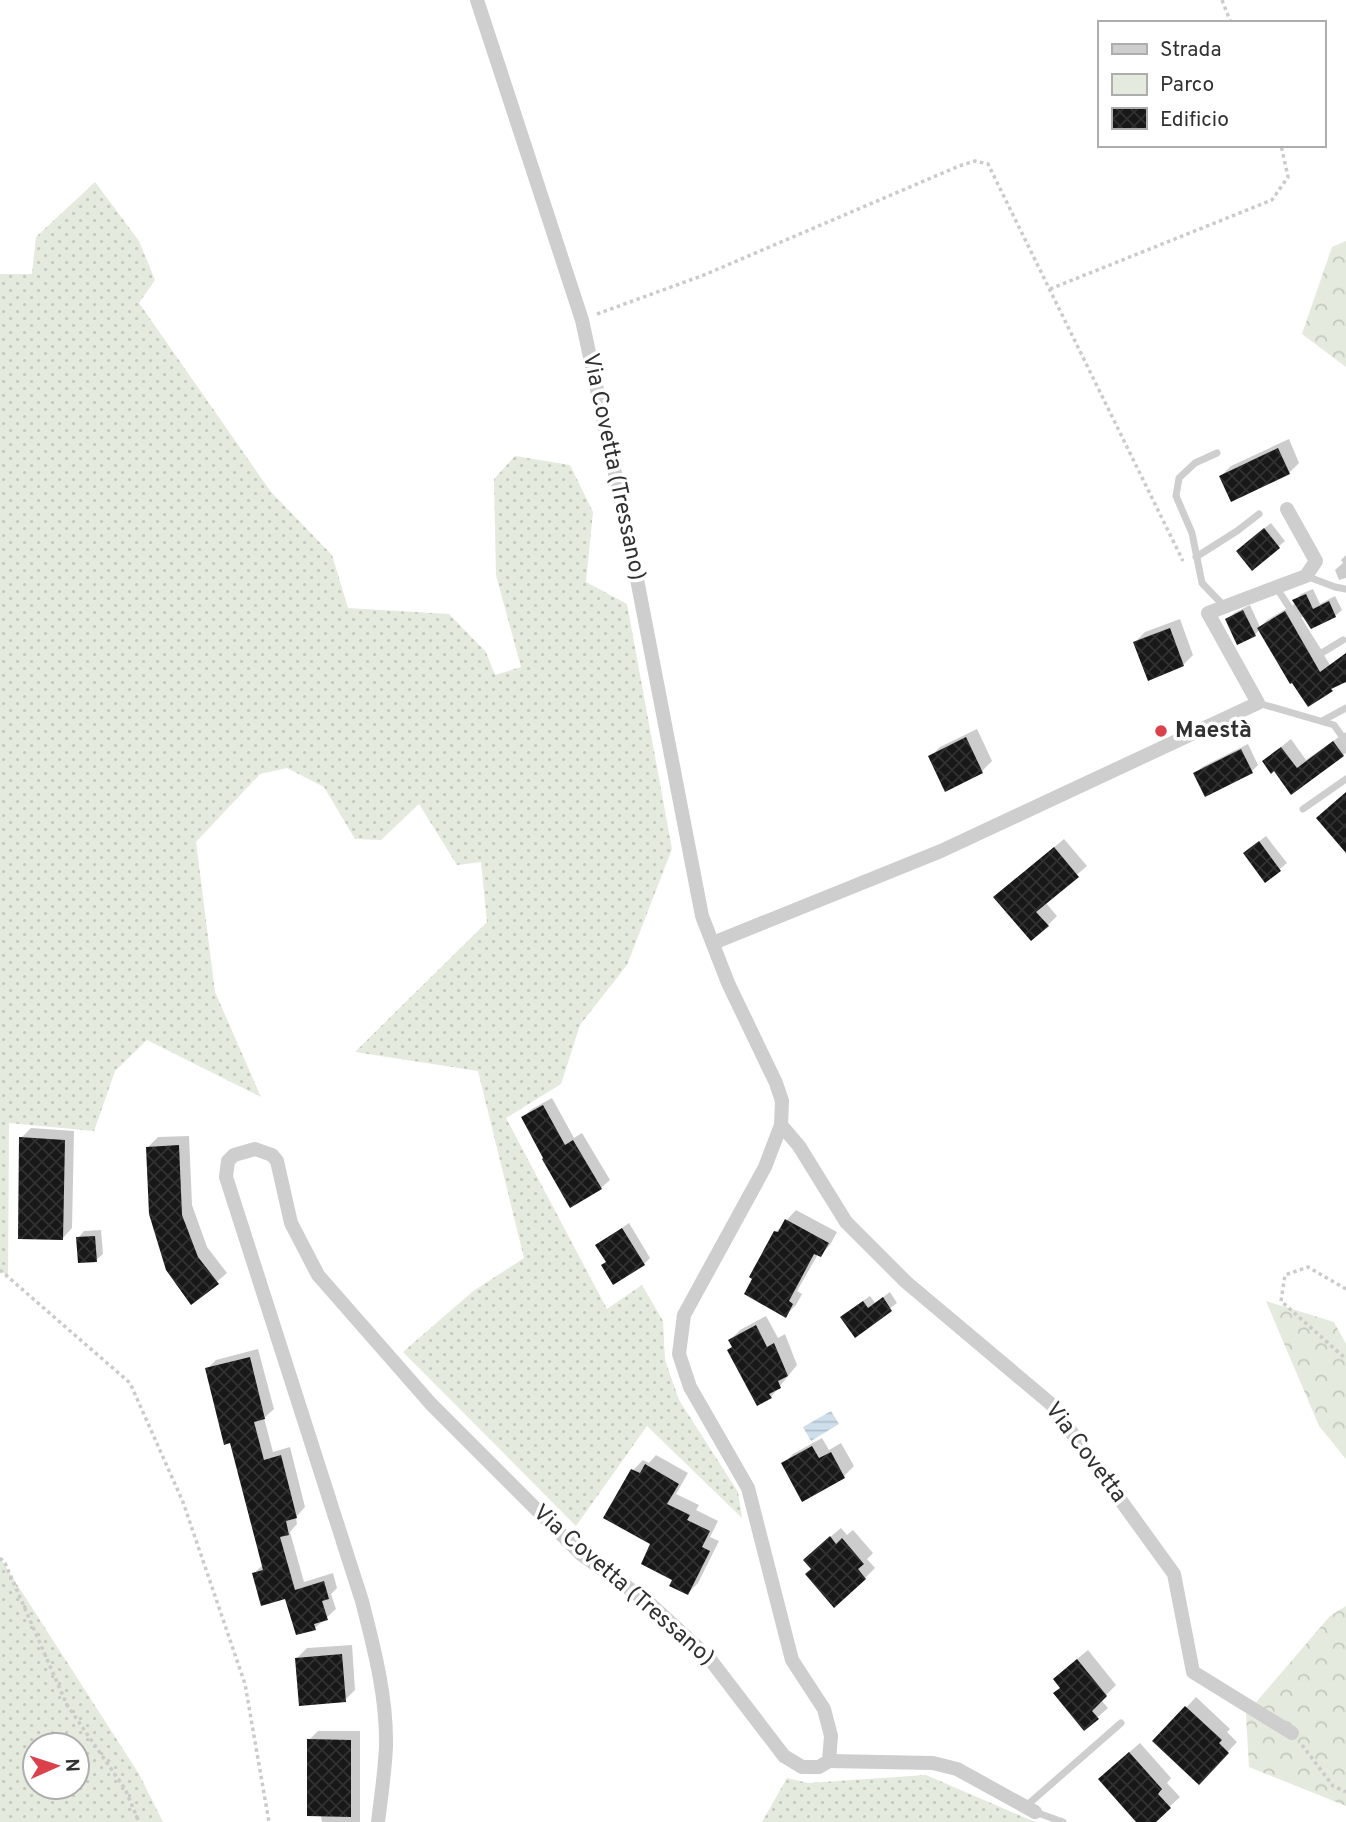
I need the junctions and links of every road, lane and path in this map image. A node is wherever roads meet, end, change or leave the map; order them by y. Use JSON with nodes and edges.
{"nodes":[{"id":1,"x":477,"y":0,"type":"edge"},
{"id":2,"x":1222,"y":0,"type":"edge"},
{"id":3,"x":1230,"y":21,"type":"edge"},
{"id":4,"x":1281,"y":147,"type":"edge"},
{"id":5,"x":1050,"y":289,"type":"junction"},
{"id":6,"x":582,"y":320,"type":"junction"},
{"id":7,"x":1217,"y":453,"type":"dead end"},
{"id":8,"x":1287,"y":509,"type":"dead end"},
{"id":9,"x":1259,"y":514,"type":"dead end"},
{"id":10,"x":1196,"y":557,"type":"junction"},
{"id":11,"x":1184,"y":564,"type":"dead end"},
{"id":12,"x":1306,"y":576,"type":"junction"},
{"id":13,"x":1276,"y":587,"type":"junction"},
{"id":14,"x":1346,"y":589,"type":"edge"},
{"id":15,"x":1224,"y":606,"type":"junction"},
{"id":16,"x":1343,"y":640,"type":"dead end"},
{"id":17,"x":1258,"y":703,"type":"junction"},
{"id":18,"x":1346,"y":708,"type":"edge"},
{"id":19,"x":1322,"y":721,"type":"junction"},
{"id":20,"x":1346,"y":742,"type":"edge"},
{"id":21,"x":1346,"y":779,"type":"edge"},
{"id":22,"x":1303,"y":809,"type":"dead end"},
{"id":23,"x":713,"y":943,"type":"junction"},
{"id":24,"x":781,"y":1125,"type":"junction"},
{"id":25,"x":0,"y":1270,"type":"edge"},
{"id":26,"x":1346,"y":1289,"type":"edge"},
{"id":27,"x":1346,"y":1359,"type":"edge"},
{"id":28,"x":0,"y":1558,"type":"edge"},
{"id":29,"x":1121,"y":1723,"type":"dead end"},
{"id":30,"x":1292,"y":1733,"type":"joint"},
{"id":31,"x":829,"y":1761,"type":"junction"},
{"id":32,"x":1346,"y":1792,"type":"edge"},
{"id":33,"x":1030,"y":1809,"type":"junction"},
{"id":34,"x":139,"y":1822,"type":"edge"},
{"id":35,"x":269,"y":1822,"type":"edge"},
{"id":36,"x":378,"y":1822,"type":"edge"},
{"id":37,"x":1063,"y":1822,"type":"edge"}],
"edges":[{"from":1,"to":6,"type":"street","name":"Via Covetta (Tressano)"},
{"from":2,"to":3,"type":"path"},
{"from":4,"to":5,"type":"path"},
{"from":5,"to":6,"type":"path"},
{"from":5,"to":11,"type":"path"},
{"from":6,"to":23,"type":"street","name":"Via Covetta (Tressano)"},
{"from":7,"to":10,"type":"lane"},
{"from":8,"to":12,"type":"street"},
{"from":9,"to":10,"type":"lane"},
{"from":10,"to":15,"type":"lane"},
{"from":12,"to":13,"type":"street"},
{"from":12,"to":14,"type":"lane"},
{"from":13,"to":15,"type":"street"},
{"from":13,"to":16,"type":"lane"},
{"from":15,"to":17,"type":"street"},
{"from":17,"to":19,"type":"lane"},
{"from":17,"to":23,"type":"street"},
{"from":18,"to":19,"type":"lane"},
{"from":19,"to":20,"type":"lane"},
{"from":21,"to":22,"type":"lane"},
{"from":23,"to":24,"type":"street","name":"Via Covetta (Tressano)"},
{"from":24,"to":30,"type":"street","name":"Via Covetta"},
{"from":24,"to":31,"type":"street","name":"Via Covetta (Tressano)"},
{"from":25,"to":35,"type":"path"},
{"from":26,"to":27,"type":"path"},
{"from":28,"to":34,"type":"path"},
{"from":29,"to":33,"type":"lane"},
{"from":30,"to":32,"type":"path"},
{"from":31,"to":33,"type":"street"},
{"from":31,"to":36,"type":"street","name":"Via Covetta (Tressano)"},
{"from":33,"to":37,"type":"lane"}]}
